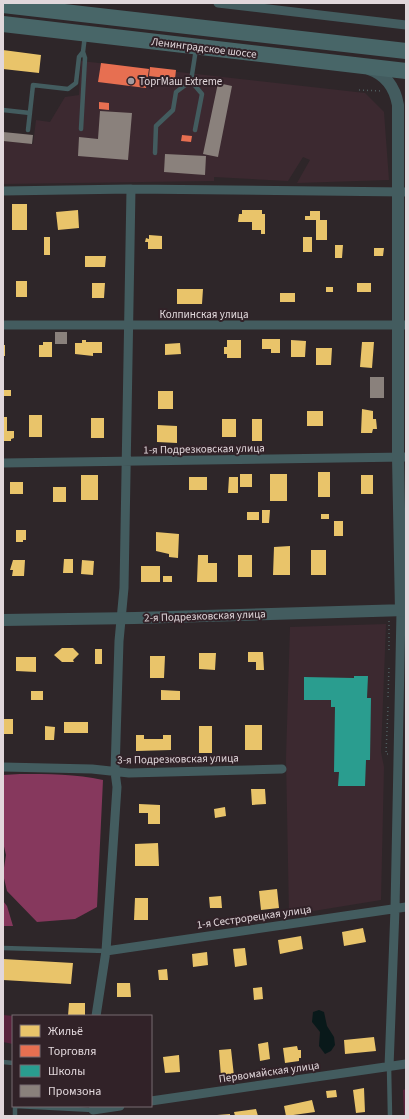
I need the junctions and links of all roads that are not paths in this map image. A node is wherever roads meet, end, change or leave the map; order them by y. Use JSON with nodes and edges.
{"nodes":[{"id":1,"x":218,"y":3,"type":"edge"},
{"id":2,"x":3,"y":5,"type":"edge"},
{"id":3,"x":3,"y":24,"type":"edge"},
{"id":4,"x":406,"y":25,"type":"edge"},
{"id":5,"x":85,"y":34,"type":"junction"},
{"id":6,"x":196,"y":47,"type":"junction"},
{"id":7,"x":406,"y":51,"type":"edge"},
{"id":8,"x":83,"y":52,"type":"junction"},
{"id":9,"x":359,"y":66,"type":"junction"},
{"id":10,"x":406,"y":71,"type":"edge"},
{"id":11,"x":192,"y":81,"type":"junction"},
{"id":12,"x":406,"y":90,"type":"edge"},
{"id":13,"x":398,"y":105,"type":"junction"},
{"id":14,"x":3,"y":110,"type":"edge"},
{"id":15,"x":30,"y":113,"type":"junction"},
{"id":16,"x":81,"y":128,"type":"dead end"},
{"id":17,"x":28,"y":130,"type":"dead end"},
{"id":18,"x":195,"y":130,"type":"dead end"},
{"id":19,"x":402,"y":137,"type":"edge"},
{"id":20,"x":155,"y":153,"type":"dead end"},
{"id":21,"x":131,"y":189,"type":"junction"},
{"id":22,"x":3,"y":191,"type":"edge"},
{"id":23,"x":402,"y":192,"type":"edge"},
{"id":24,"x":3,"y":325,"type":"edge"},
{"id":25,"x":402,"y":325,"type":"edge"},
{"id":26,"x":129,"y":326,"type":"junction"},
{"id":27,"x":402,"y":457,"type":"edge"},
{"id":28,"x":126,"y":462,"type":"junction"},
{"id":29,"x":3,"y":463,"type":"edge"},
{"id":30,"x":403,"y":610,"type":"edge"},
{"id":31,"x":121,"y":618,"type":"junction"},
{"id":32,"x":3,"y":620,"type":"edge"},
{"id":33,"x":403,"y":702,"type":"edge"},
{"id":34,"x":3,"y":767,"type":"edge"},
{"id":35,"x":282,"y":769,"type":"dead end"},
{"id":36,"x":115,"y":772,"type":"junction"},
{"id":37,"x":406,"y":907,"type":"edge"},
{"id":38,"x":395,"y":909,"type":"junction"},
{"id":39,"x":3,"y":948,"type":"edge"},
{"id":40,"x":106,"y":951,"type":"junction"},
{"id":41,"x":96,"y":1015,"type":"edge"},
{"id":42,"x":406,"y":1064,"type":"edge"},
{"id":43,"x":389,"y":1067,"type":"junction"},
{"id":44,"x":152,"y":1102,"type":"edge"},
{"id":45,"x":31,"y":1107,"type":"edge"},
{"id":46,"x":115,"y":1107,"type":"edge"},
{"id":47,"x":93,"y":1111,"type":"edge"},
{"id":48,"x":390,"y":1116,"type":"edge"}],
"edges":[{"from":1,"to":4,"type":"street"},
{"from":2,"to":7,"type":"highway","name":"Ленинградское шоссе"},
{"from":3,"to":5,"type":"highway","name":"Ленинградское шоссе"},
{"from":5,"to":6,"type":"highway","name":"Ленинградское шоссе"},
{"from":5,"to":8,"type":"lane"},
{"from":6,"to":9,"type":"highway","name":"Ленинградское шоссе"},
{"from":6,"to":11,"type":"lane"},
{"from":8,"to":15,"type":"lane"},
{"from":8,"to":16,"type":"lane"},
{"from":9,"to":10,"type":"highway","name":"Ленинградское шоссе"},
{"from":9,"to":13,"type":"street"},
{"from":11,"to":18,"type":"lane"},
{"from":11,"to":20,"type":"lane"},
{"from":12,"to":13,"type":"street"},
{"from":13,"to":19,"type":"street"},
{"from":14,"to":15,"type":"lane"},
{"from":15,"to":17,"type":"lane"},
{"from":19,"to":23,"type":"street"},
{"from":21,"to":22,"type":"street"},
{"from":21,"to":23,"type":"street"},
{"from":21,"to":26,"type":"street"},
{"from":23,"to":25,"type":"street"},
{"from":24,"to":26,"type":"street","name":"Колпинская улица"},
{"from":25,"to":26,"type":"street","name":"Колпинская улица"},
{"from":25,"to":27,"type":"street"},
{"from":26,"to":28,"type":"street"},
{"from":27,"to":28,"type":"street","name":"1-я Подрезковская улица"},
{"from":27,"to":30,"type":"street"},
{"from":28,"to":29,"type":"street","name":"1-я Подрезковская улица"},
{"from":28,"to":31,"type":"street"},
{"from":30,"to":31,"type":"street","name":"2-я Подрезковская улица"},
{"from":30,"to":33,"type":"street"},
{"from":31,"to":32,"type":"street","name":"2-я Подрезковская улица"},
{"from":31,"to":36,"type":"street"},
{"from":33,"to":38,"type":"street"},
{"from":34,"to":36,"type":"street","name":"3-я Подрезковская улица"},
{"from":35,"to":36,"type":"street","name":"3-я Подрезковская улица"},
{"from":36,"to":40,"type":"street"},
{"from":37,"to":38,"type":"street","name":"1-я Сестрорецкая улица"},
{"from":38,"to":40,"type":"street","name":"1-я Сестрорецкая улица"},
{"from":38,"to":43,"type":"street"},
{"from":39,"to":40,"type":"lane"},
{"from":40,"to":41,"type":"street"},
{"from":42,"to":43,"type":"street","name":"Первомайская улица"},
{"from":43,"to":44,"type":"street","name":"Первомайская улица"},
{"from":43,"to":48,"type":"lane"},
{"from":45,"to":47,"type":"lane"},
{"from":46,"to":47,"type":"street"}]}
